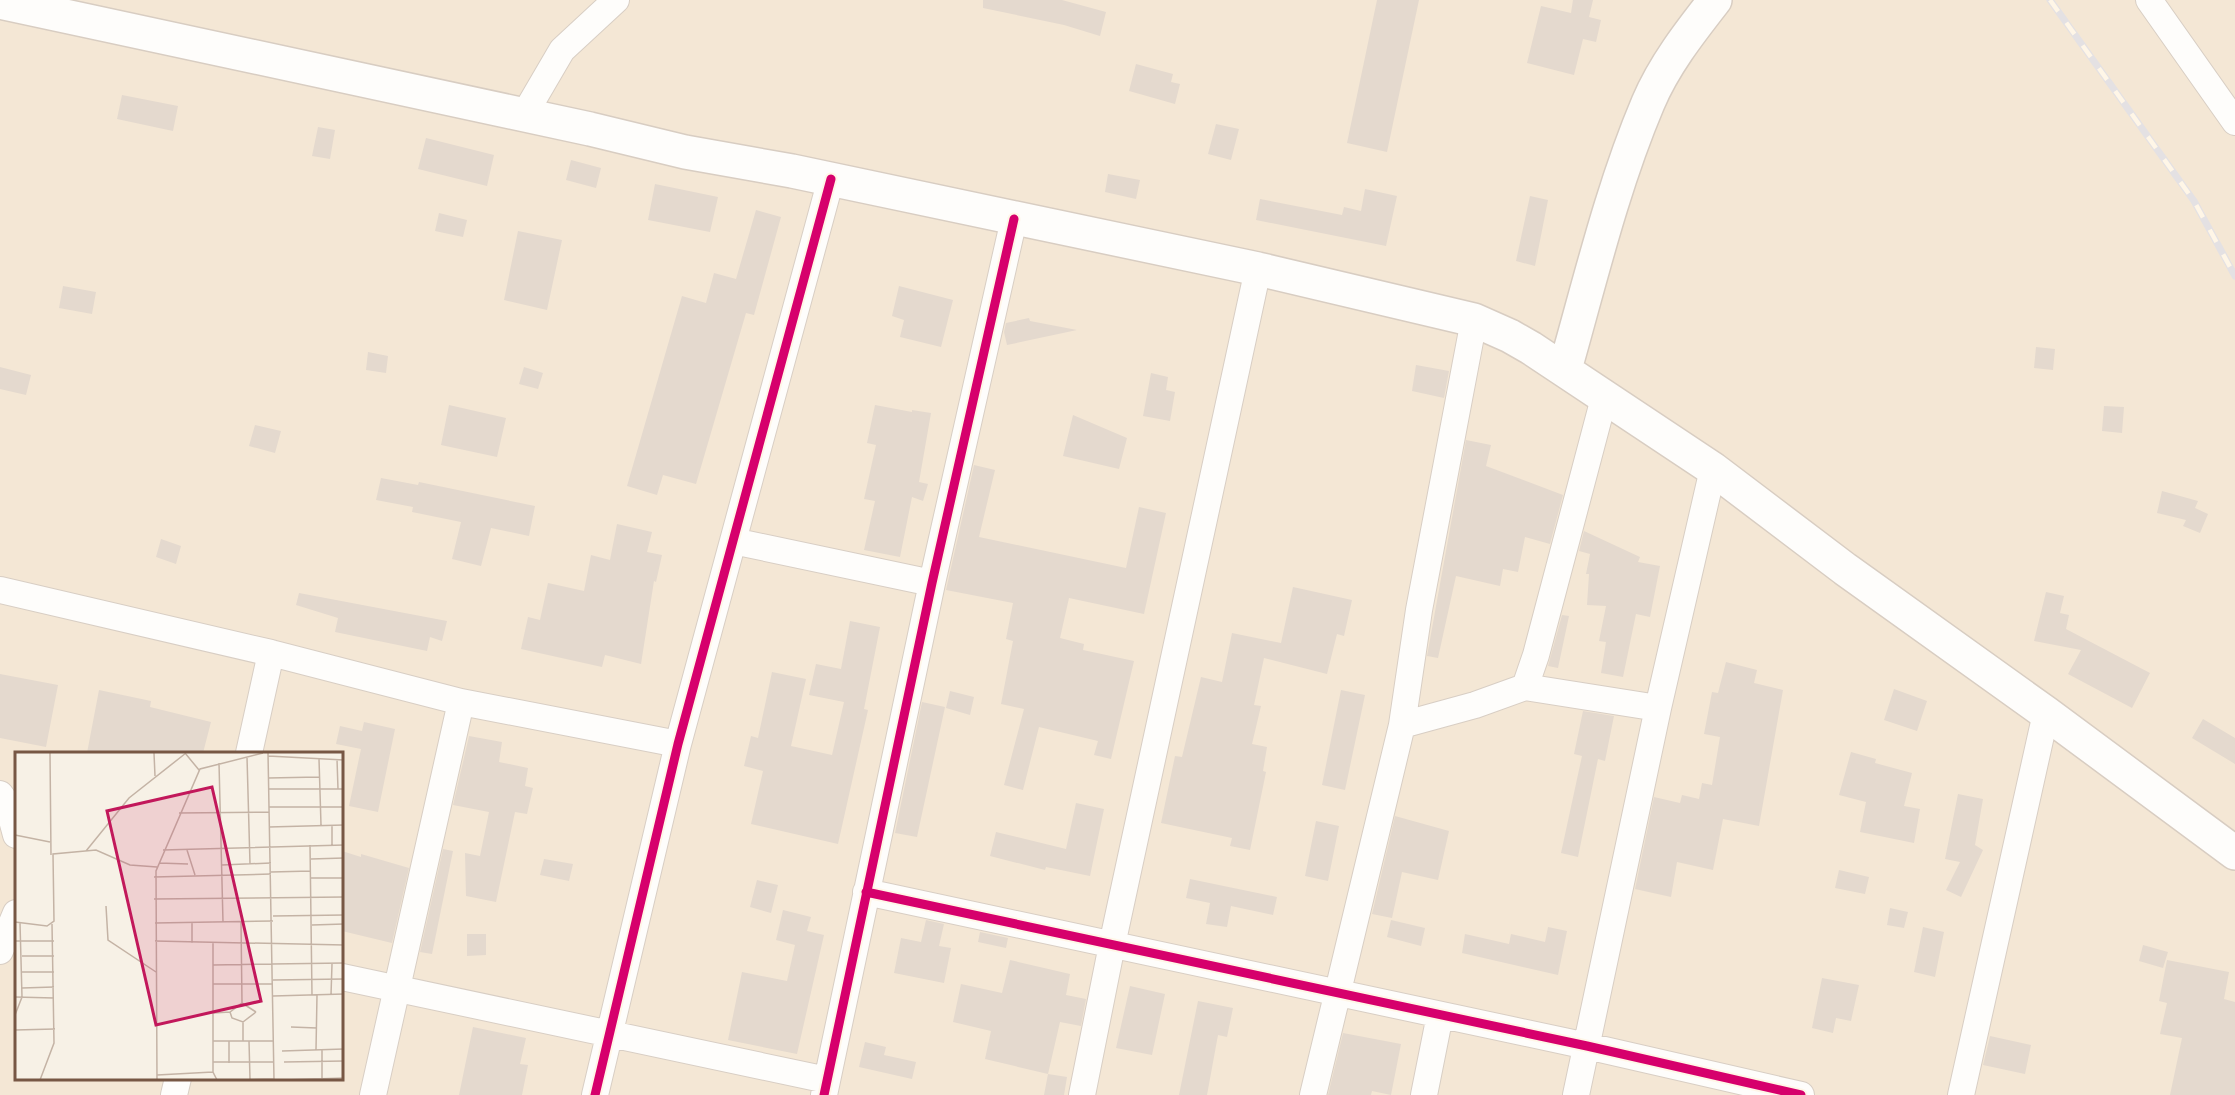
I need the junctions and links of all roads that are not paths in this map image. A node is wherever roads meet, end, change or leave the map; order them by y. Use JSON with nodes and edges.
{"nodes":[{"id":1,"x":616,"y":0,"type":"edge"},
{"id":2,"x":1716,"y":0,"type":"edge"},
{"id":3,"x":2149,"y":0,"type":"edge"},
{"id":4,"x":0,"y":2,"type":"edge"},
{"id":5,"x":524,"y":115,"type":"junction"},
{"id":6,"x":2235,"y":122,"type":"edge"},
{"id":7,"x":831,"y":179,"type":"junction"},
{"id":8,"x":1014,"y":219,"type":"junction"},
{"id":9,"x":1258,"y":269,"type":"junction"},
{"id":10,"x":1474,"y":320,"type":"junction"},
{"id":11,"x":1565,"y":369,"type":"junction"},
{"id":12,"x":1604,"y":398,"type":"junction"},
{"id":13,"x":1713,"y":469,"type":"junction"},
{"id":14,"x":733,"y":541,"type":"junction"},
{"id":15,"x":932,"y":583,"type":"junction"},
{"id":16,"x":0,"y":590,"type":"edge"},
{"id":17,"x":271,"y":653,"type":"junction"},
{"id":18,"x":1525,"y":687,"type":"junction"},
{"id":19,"x":461,"y":702,"type":"junction"},
{"id":20,"x":1658,"y":708,"type":"junction"},
{"id":21,"x":2046,"y":713,"type":"junction"},
{"id":22,"x":1402,"y":725,"type":"junction"},
{"id":23,"x":678,"y":744,"type":"junction"},
{"id":24,"x":249,"y":752,"type":"edge"},
{"id":25,"x":0,"y":795,"type":"edge"},
{"id":26,"x":15,"y":831,"type":"edge"},
{"id":27,"x":2235,"y":853,"type":"edge"},
{"id":28,"x":866,"y":892,"type":"junction"},
{"id":29,"x":15,"y":915,"type":"edge"},
{"id":30,"x":1112,"y":945,"type":"junction"},
{"id":31,"x":0,"y":951,"type":"edge"},
{"id":32,"x":344,"y":976,"type":"edge"},
{"id":33,"x":398,"y":988,"type":"junction"},
{"id":34,"x":1337,"y":993,"type":"junction"},
{"id":35,"x":1440,"y":1015,"type":"junction"},
{"id":36,"x":610,"y":1035,"type":"junction"},
{"id":37,"x":1587,"y":1046,"type":"junction"},
{"id":38,"x":178,"y":1080,"type":"edge"},
{"id":39,"x":826,"y":1088,"type":"edge"},
{"id":40,"x":174,"y":1095,"type":"edge"},
{"id":41,"x":373,"y":1095,"type":"edge"},
{"id":42,"x":595,"y":1095,"type":"edge"},
{"id":43,"x":1082,"y":1095,"type":"edge"},
{"id":44,"x":1313,"y":1095,"type":"edge"},
{"id":45,"x":1424,"y":1095,"type":"edge"},
{"id":46,"x":1576,"y":1095,"type":"edge"},
{"id":47,"x":1801,"y":1095,"type":"edge"},
{"id":48,"x":1961,"y":1095,"type":"edge"}],
"edges":[{"from":1,"to":5,"type":"street"},
{"from":2,"to":11,"type":"main road"},
{"from":3,"to":6,"type":"street"},
{"from":4,"to":5,"type":"main road"},
{"from":5,"to":7,"type":"main road"},
{"from":7,"to":8,"type":"main road"},
{"from":7,"to":14,"type":"street"},
{"from":8,"to":9,"type":"main road"},
{"from":8,"to":15,"type":"street"},
{"from":9,"to":10,"type":"main road"},
{"from":9,"to":30,"type":"street"},
{"from":10,"to":11,"type":"main road"},
{"from":10,"to":22,"type":"street"},
{"from":11,"to":12,"type":"main road"},
{"from":12,"to":13,"type":"main road"},
{"from":12,"to":18,"type":"street"},
{"from":13,"to":20,"type":"street"},
{"from":13,"to":21,"type":"main road"},
{"from":14,"to":15,"type":"street"},
{"from":14,"to":23,"type":"street"},
{"from":15,"to":28,"type":"street"},
{"from":16,"to":17,"type":"street"},
{"from":17,"to":19,"type":"street"},
{"from":17,"to":24,"type":"street"},
{"from":18,"to":20,"type":"street"},
{"from":18,"to":22,"type":"street"},
{"from":19,"to":23,"type":"street"},
{"from":19,"to":33,"type":"street"},
{"from":20,"to":37,"type":"street"},
{"from":21,"to":27,"type":"main road"},
{"from":21,"to":48,"type":"street"},
{"from":22,"to":34,"type":"street"},
{"from":23,"to":36,"type":"street"},
{"from":25,"to":26,"type":"street"},
{"from":28,"to":30,"type":"street"},
{"from":28,"to":39,"type":"street"},
{"from":29,"to":31,"type":"street"},
{"from":30,"to":34,"type":"street"},
{"from":30,"to":43,"type":"street"},
{"from":32,"to":33,"type":"street"},
{"from":33,"to":36,"type":"street"},
{"from":33,"to":41,"type":"street"},
{"from":34,"to":35,"type":"street"},
{"from":34,"to":44,"type":"street"},
{"from":35,"to":37,"type":"street"},
{"from":35,"to":45,"type":"street"},
{"from":36,"to":39,"type":"street"},
{"from":36,"to":42,"type":"street"},
{"from":37,"to":46,"type":"street"},
{"from":37,"to":47,"type":"street"},
{"from":38,"to":40,"type":"street"}]}
